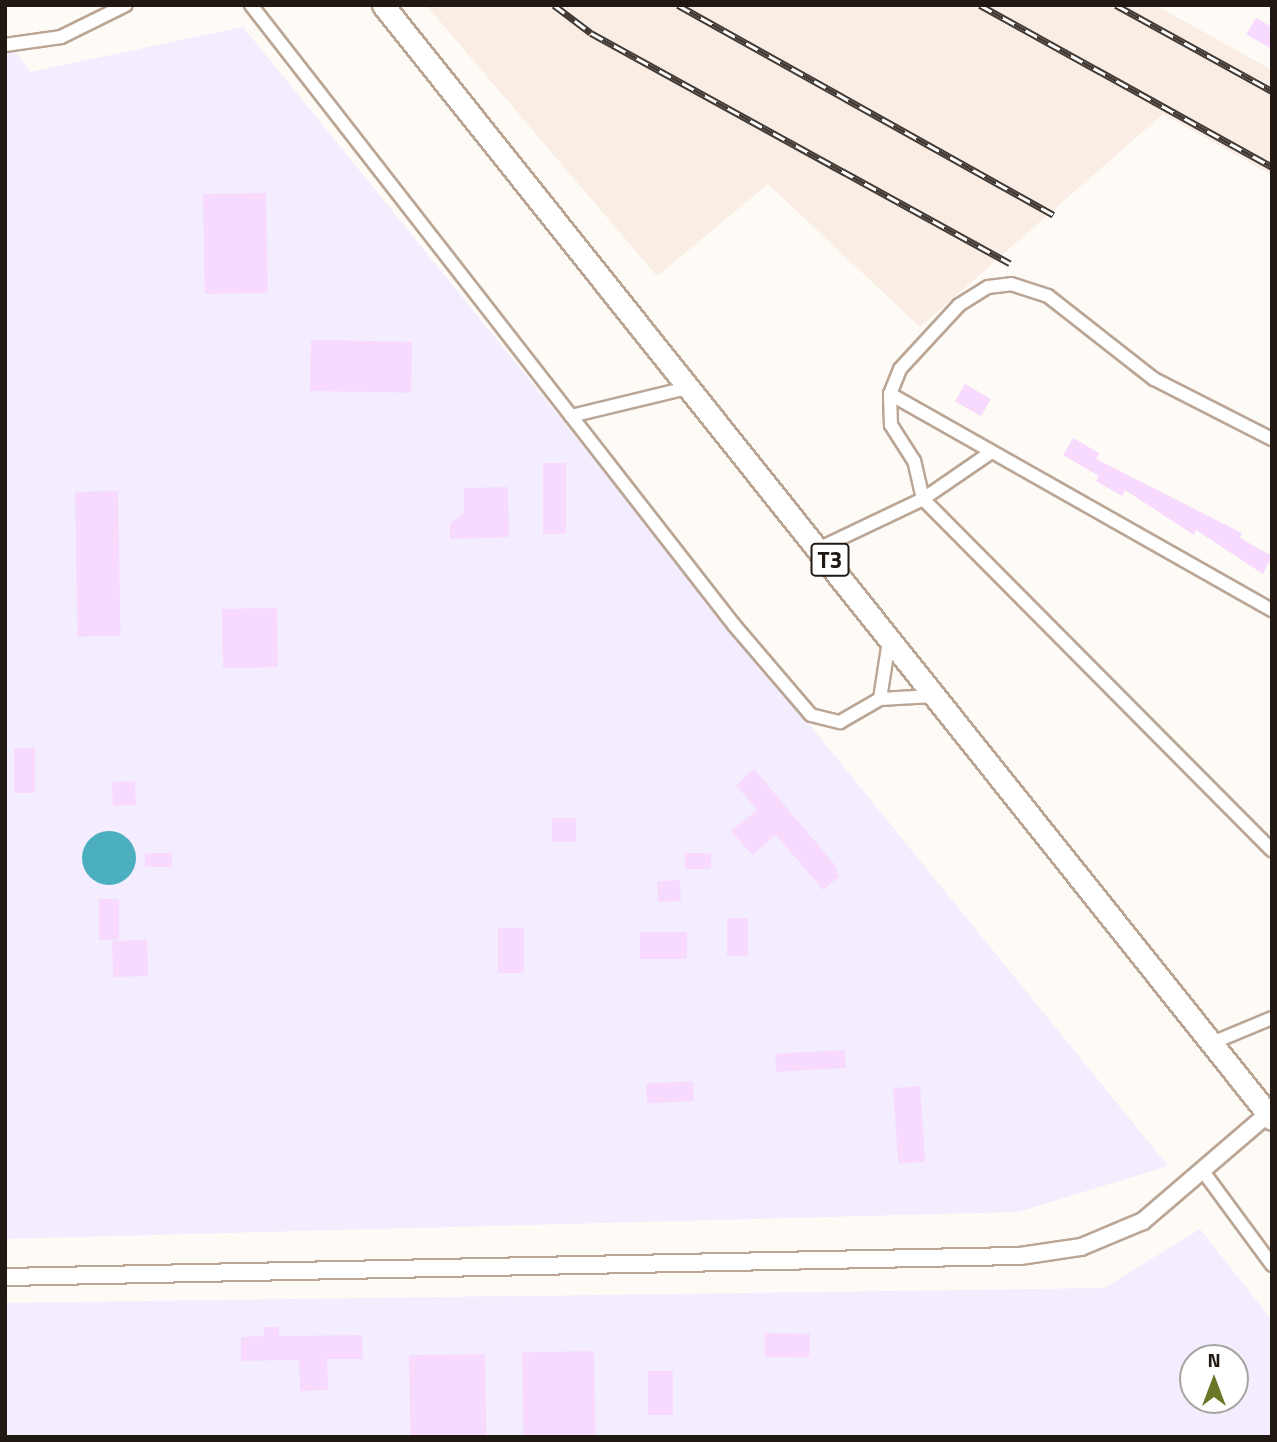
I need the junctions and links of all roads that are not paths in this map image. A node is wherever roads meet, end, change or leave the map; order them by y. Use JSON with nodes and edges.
{"nodes":[{"id":1,"x":126,"y":5,"type":"edge"},
{"id":2,"x":251,"y":5,"type":"edge"},
{"id":3,"x":383,"y":5,"type":"edge"},
{"id":4,"x":5,"y":45,"type":"edge"},
{"id":5,"x":691,"y":387,"type":"junction"},
{"id":6,"x":890,"y":394,"type":"junction"},
{"id":7,"x":571,"y":416,"type":"junction"},
{"id":8,"x":1272,"y":439,"type":"edge"},
{"id":9,"x":990,"y":453,"type":"junction"},
{"id":10,"x":923,"y":499,"type":"junction"},
{"id":11,"x":820,"y":548,"type":"junction"},
{"id":12,"x":1272,"y":610,"type":"edge"},
{"id":13,"x":890,"y":635,"type":"junction"},
{"id":14,"x":939,"y":696,"type":"junction"},
{"id":15,"x":880,"y":699,"type":"junction"},
{"id":16,"x":1272,"y":850,"type":"edge"},
{"id":17,"x":1272,"y":1018,"type":"edge"},
{"id":18,"x":1212,"y":1043,"type":"junction"},
{"id":19,"x":1270,"y":1116,"type":"edge"},
{"id":20,"x":1205,"y":1174,"type":"junction"},
{"id":21,"x":1272,"y":1265,"type":"edge"},
{"id":22,"x":5,"y":1278,"type":"edge"}],
"edges":[{"from":1,"to":4,"type":"street"},
{"from":2,"to":7,"type":"street"},
{"from":3,"to":5,"type":"highway","number":"T3"},
{"from":5,"to":7,"type":"street"},
{"from":5,"to":11,"type":"highway","number":"T3"},
{"from":6,"to":8,"type":"street"},
{"from":6,"to":9,"type":"street"},
{"from":6,"to":10,"type":"street"},
{"from":7,"to":15,"type":"street"},
{"from":9,"to":10,"type":"street"},
{"from":9,"to":12,"type":"street"},
{"from":10,"to":11,"type":"street"},
{"from":10,"to":16,"type":"street"},
{"from":11,"to":13,"type":"highway","number":"T3"},
{"from":13,"to":14,"type":"highway","number":"T3"},
{"from":13,"to":15,"type":"street"},
{"from":14,"to":15,"type":"street"},
{"from":14,"to":18,"type":"highway","number":"T3"},
{"from":17,"to":18,"type":"street"},
{"from":18,"to":19,"type":"highway","number":"T3"},
{"from":19,"to":20,"type":"street"},
{"from":20,"to":21,"type":"street"},
{"from":20,"to":22,"type":"street"}]}
